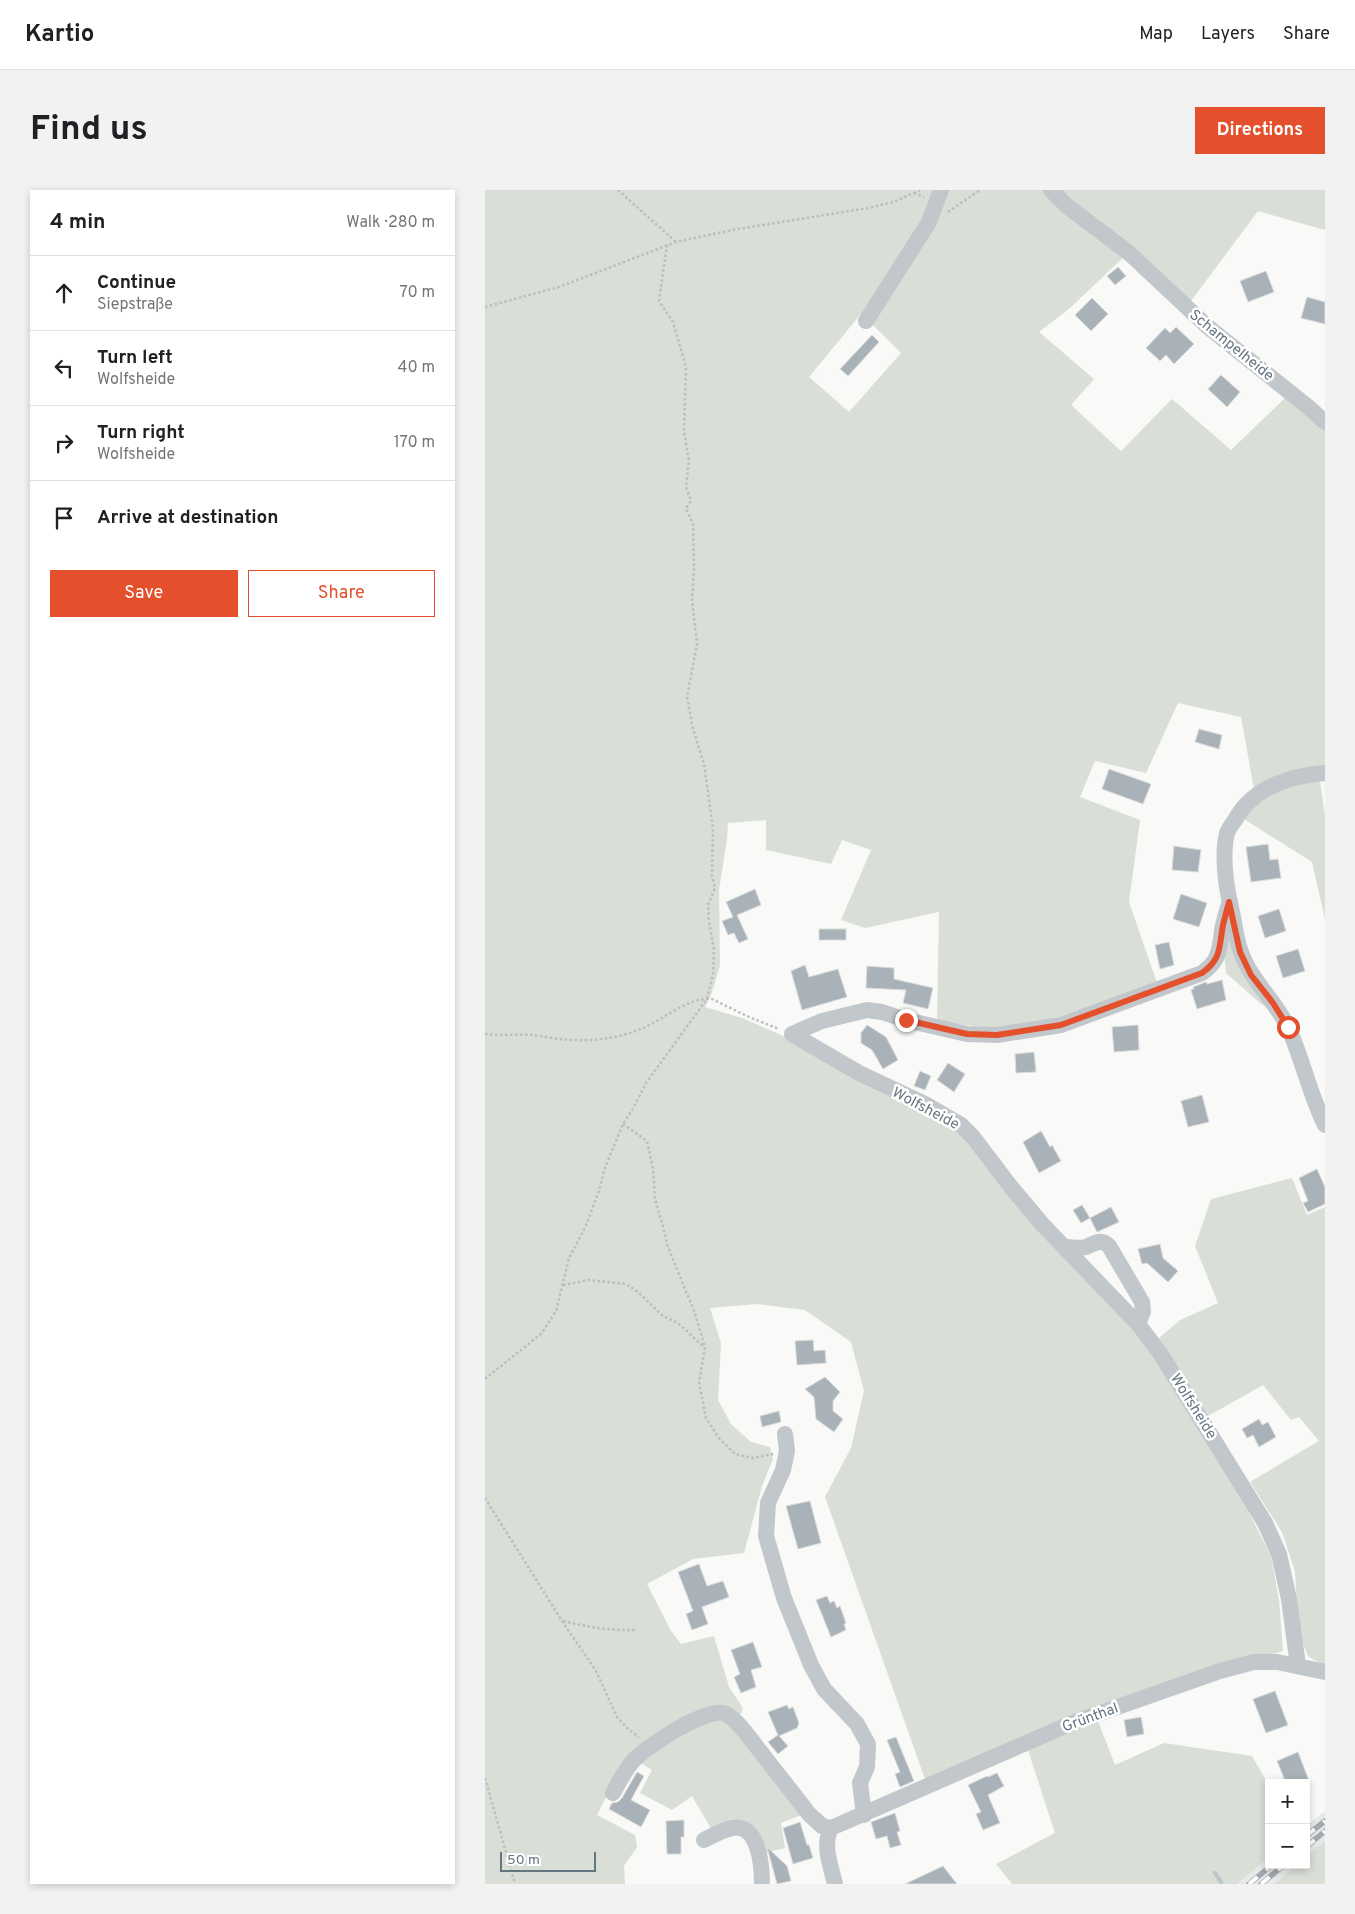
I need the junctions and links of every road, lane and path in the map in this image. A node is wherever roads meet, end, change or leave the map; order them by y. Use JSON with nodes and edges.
{"nodes":[{"id":1,"x":618,"y":190,"type":"edge"},
{"id":2,"x":920,"y":190,"type":"edge"},
{"id":3,"x":941,"y":190,"type":"edge"},
{"id":4,"x":980,"y":190,"type":"edge"},
{"id":5,"x":1051,"y":190,"type":"edge"},
{"id":6,"x":929,"y":222,"type":"junction"},
{"id":7,"x":676,"y":242,"type":"junction"},
{"id":8,"x":667,"y":245,"type":"junction"},
{"id":9,"x":485,"y":307,"type":"edge"},
{"id":10,"x":866,"y":321,"type":"dead end"},
{"id":11,"x":1325,"y":422,"type":"edge"},
{"id":12,"x":1325,"y":773,"type":"edge"},
{"id":13,"x":1229,"y":902,"type":"junction"},
{"id":14,"x":707,"y":999,"type":"junction"},
{"id":15,"x":485,"y":1034,"type":"edge"},
{"id":16,"x":792,"y":1034,"type":"junction"},
{"id":17,"x":623,"y":1124,"type":"junction"},
{"id":18,"x":1325,"y":1125,"type":"edge"},
{"id":19,"x":1065,"y":1247,"type":"junction"},
{"id":20,"x":563,"y":1285,"type":"junction"},
{"id":21,"x":1138,"y":1324,"type":"junction"},
{"id":22,"x":705,"y":1347,"type":"junction"},
{"id":23,"x":485,"y":1380,"type":"edge"},
{"id":24,"x":785,"y":1434,"type":"dead end"},
{"id":25,"x":787,"y":1451,"type":"junction"},
{"id":26,"x":485,"y":1498,"type":"edge"},
{"id":27,"x":562,"y":1621,"type":"junction"},
{"id":28,"x":637,"y":1630,"type":"dead end"},
{"id":29,"x":1298,"y":1666,"type":"junction"},
{"id":30,"x":1325,"y":1672,"type":"edge"},
{"id":31,"x":649,"y":1749,"type":"junction"},
{"id":32,"x":485,"y":1778,"type":"edge"},
{"id":33,"x":613,"y":1793,"type":"dead end"},
{"id":34,"x":864,"y":1814,"type":"junction"},
{"id":35,"x":831,"y":1828,"type":"junction"},
{"id":36,"x":704,"y":1840,"type":"dead end"},
{"id":37,"x":515,"y":1884,"type":"edge"},
{"id":38,"x":762,"y":1884,"type":"edge"},
{"id":39,"x":835,"y":1884,"type":"edge"}],
"edges":[{"from":1,"to":7,"type":"path"},
{"from":2,"to":7,"type":"path"},
{"from":3,"to":6,"type":"street"},
{"from":4,"to":6,"type":"path"},
{"from":5,"to":11,"type":"street","name":"Schampelheide"},
{"from":6,"to":10,"type":"street"},
{"from":7,"to":8,"type":"path"},
{"from":8,"to":9,"type":"path"},
{"from":8,"to":14,"type":"path"},
{"from":12,"to":13,"type":"street"},
{"from":13,"to":16,"type":"street"},
{"from":13,"to":18,"type":"street"},
{"from":14,"to":15,"type":"path"},
{"from":14,"to":16,"type":"path"},
{"from":14,"to":17,"type":"path"},
{"from":16,"to":19,"type":"street","name":"Wolfsheide"},
{"from":17,"to":20,"type":"path"},
{"from":17,"to":22,"type":"path"},
{"from":19,"to":21,"type":"street","name":"Wolfsheide"},
{"from":19,"to":21,"type":"street"},
{"from":20,"to":22,"type":"path"},
{"from":20,"to":23,"type":"path"},
{"from":21,"to":29,"type":"street","name":"Wolfsheide"},
{"from":22,"to":25,"type":"path"},
{"from":24,"to":25,"type":"street"},
{"from":25,"to":34,"type":"street"},
{"from":26,"to":27,"type":"path"},
{"from":27,"to":28,"type":"path"},
{"from":27,"to":31,"type":"path"},
{"from":29,"to":30,"type":"street","name":"Grünthal"},
{"from":29,"to":34,"type":"street","name":"Grünthal"},
{"from":31,"to":33,"type":"street"},
{"from":31,"to":35,"type":"street"},
{"from":32,"to":37,"type":"path"},
{"from":34,"to":35,"type":"street","name":"Grünthal"},
{"from":35,"to":39,"type":"street"},
{"from":36,"to":38,"type":"street"}]}
